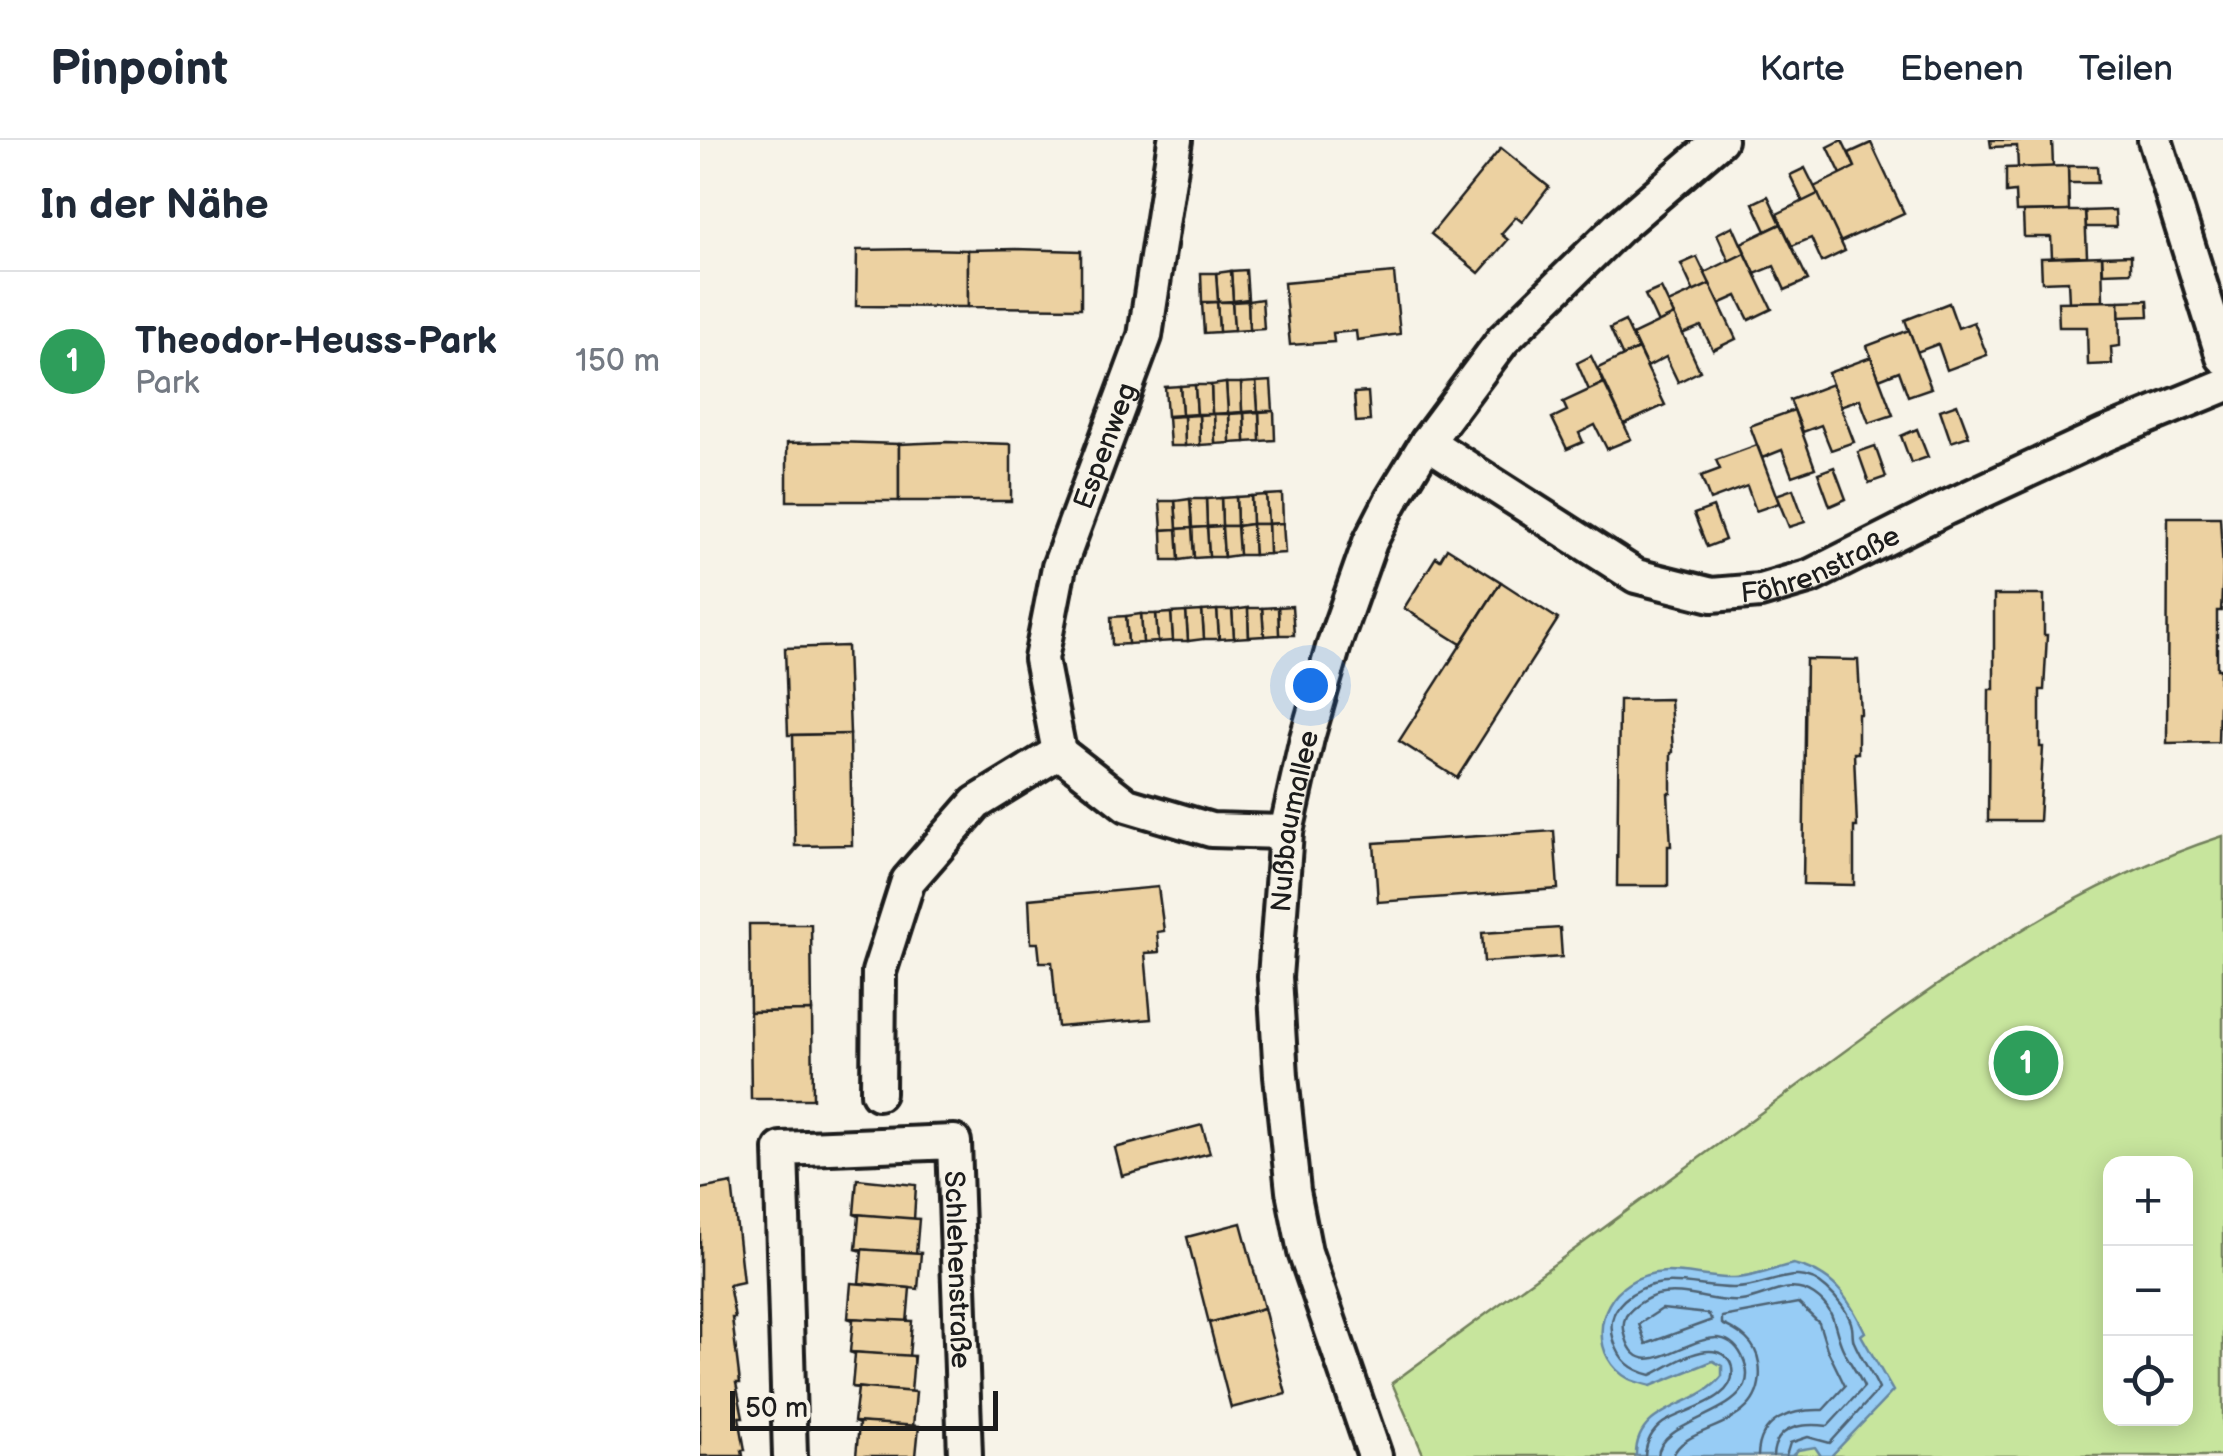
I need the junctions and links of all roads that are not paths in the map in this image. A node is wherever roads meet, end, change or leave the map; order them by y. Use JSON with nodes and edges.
{"nodes":[{"id":1,"x":1175,"y":140,"type":"edge"},
{"id":2,"x":1720,"y":140,"type":"edge"},
{"id":3,"x":2154,"y":140,"type":"edge"},
{"id":4,"x":2223,"y":357,"type":"edge"},
{"id":5,"x":2223,"y":386,"type":"edge"},
{"id":6,"x":1427,"y":442,"type":"junction"},
{"id":7,"x":1060,"y":752,"type":"junction"},
{"id":8,"x":1286,"y":832,"type":"junction"},
{"id":9,"x":878,"y":1093,"type":"dead end"},
{"id":10,"x":1371,"y":1455,"type":"edge"},
{"id":11,"x":790,"y":1456,"type":"edge"},
{"id":12,"x":965,"y":1456,"type":"edge"}],
"edges":[{"from":1,"to":7,"type":"street","name":"Espenweg"},
{"from":2,"to":6,"type":"street","name":"Nußbaumallee"},
{"from":3,"to":4,"type":"street"},
{"from":5,"to":6,"type":"street","name":"Föhrenstraße"},
{"from":6,"to":8,"type":"street","name":"Nußbaumallee"},
{"from":7,"to":8,"type":"street"},
{"from":7,"to":9,"type":"street"},
{"from":8,"to":10,"type":"street","name":"Nußbaumallee"},
{"from":11,"to":12,"type":"street","name":"Schlehenstraße"}]}
